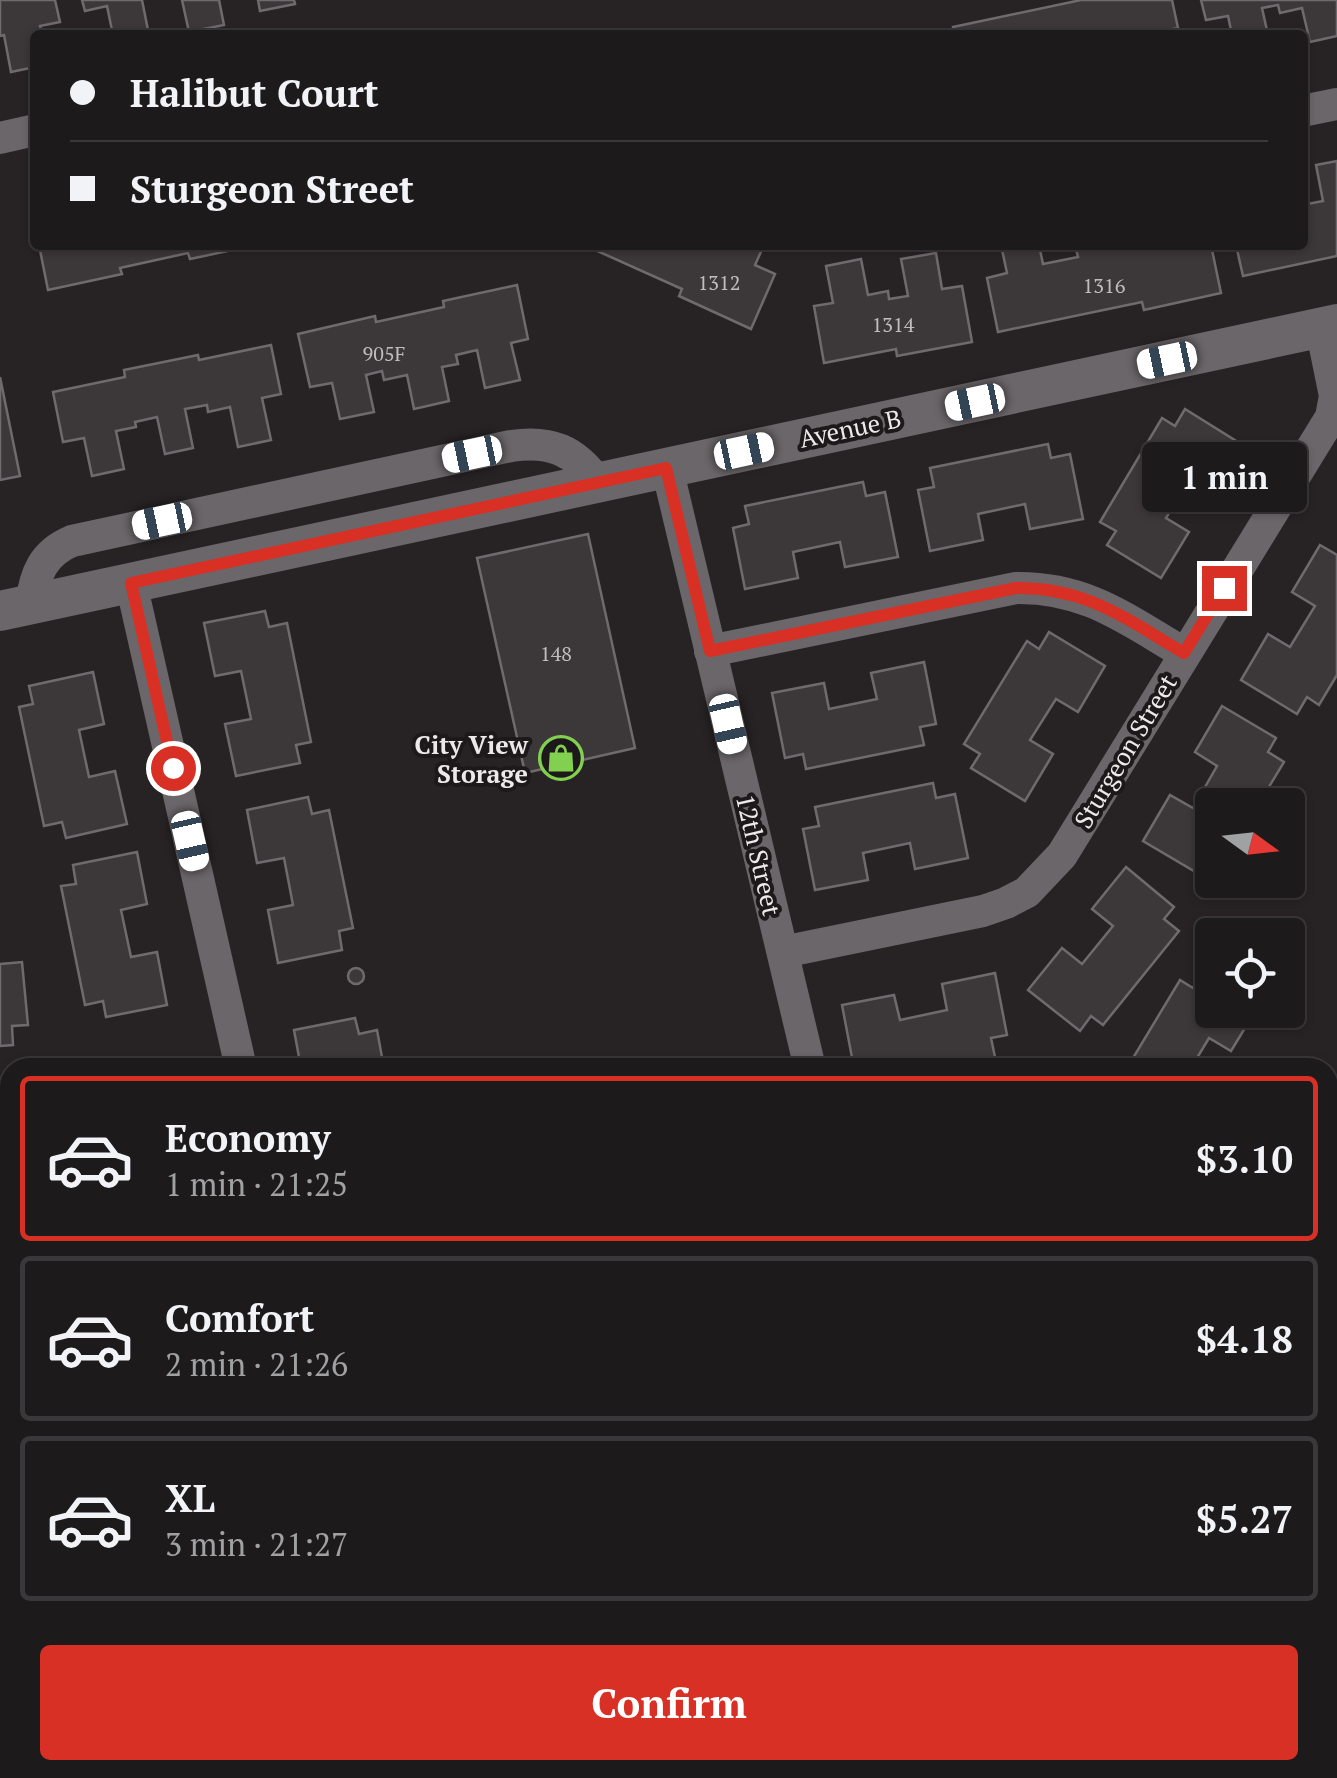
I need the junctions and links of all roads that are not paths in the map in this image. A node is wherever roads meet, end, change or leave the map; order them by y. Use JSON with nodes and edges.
{"nodes":[{"id":1,"x":1337,"y":104,"type":"edge"},
{"id":2,"x":1308,"y":111,"type":"edge"},
{"id":3,"x":30,"y":131,"type":"edge"},
{"id":4,"x":0,"y":138,"type":"edge"},
{"id":5,"x":1329,"y":326,"type":"edge"},
{"id":6,"x":666,"y":468,"type":"junction"},
{"id":7,"x":598,"y":483,"type":"junction"},
{"id":8,"x":131,"y":583,"type":"junction"},
{"id":9,"x":16,"y":607,"type":"edge"},
{"id":10,"x":710,"y":651,"type":"junction"},
{"id":11,"x":1184,"y":653,"type":"junction"},
{"id":12,"x":783,"y":952,"type":"junction"},
{"id":13,"x":239,"y":1058,"type":"edge"},
{"id":14,"x":808,"y":1058,"type":"edge"}],
"edges":[{"from":1,"to":2,"type":"street"},
{"from":3,"to":4,"type":"street"},
{"from":5,"to":6,"type":"street","name":"Avenue B"},
{"from":5,"to":11,"type":"street","name":"Sturgeon Street"},
{"from":6,"to":7,"type":"street","name":"Avenue B"},
{"from":6,"to":10,"type":"street","name":"12th Street"},
{"from":7,"to":8,"type":"street","name":"Avenue B"},
{"from":7,"to":9,"type":"street","name":"Avenue B"},
{"from":8,"to":9,"type":"street","name":"Avenue B"},
{"from":8,"to":13,"type":"street"},
{"from":10,"to":11,"type":"street"},
{"from":10,"to":12,"type":"street","name":"12th Street"},
{"from":11,"to":12,"type":"street","name":"Sturgeon Street"},
{"from":12,"to":14,"type":"street","name":"12th Street"}]}
